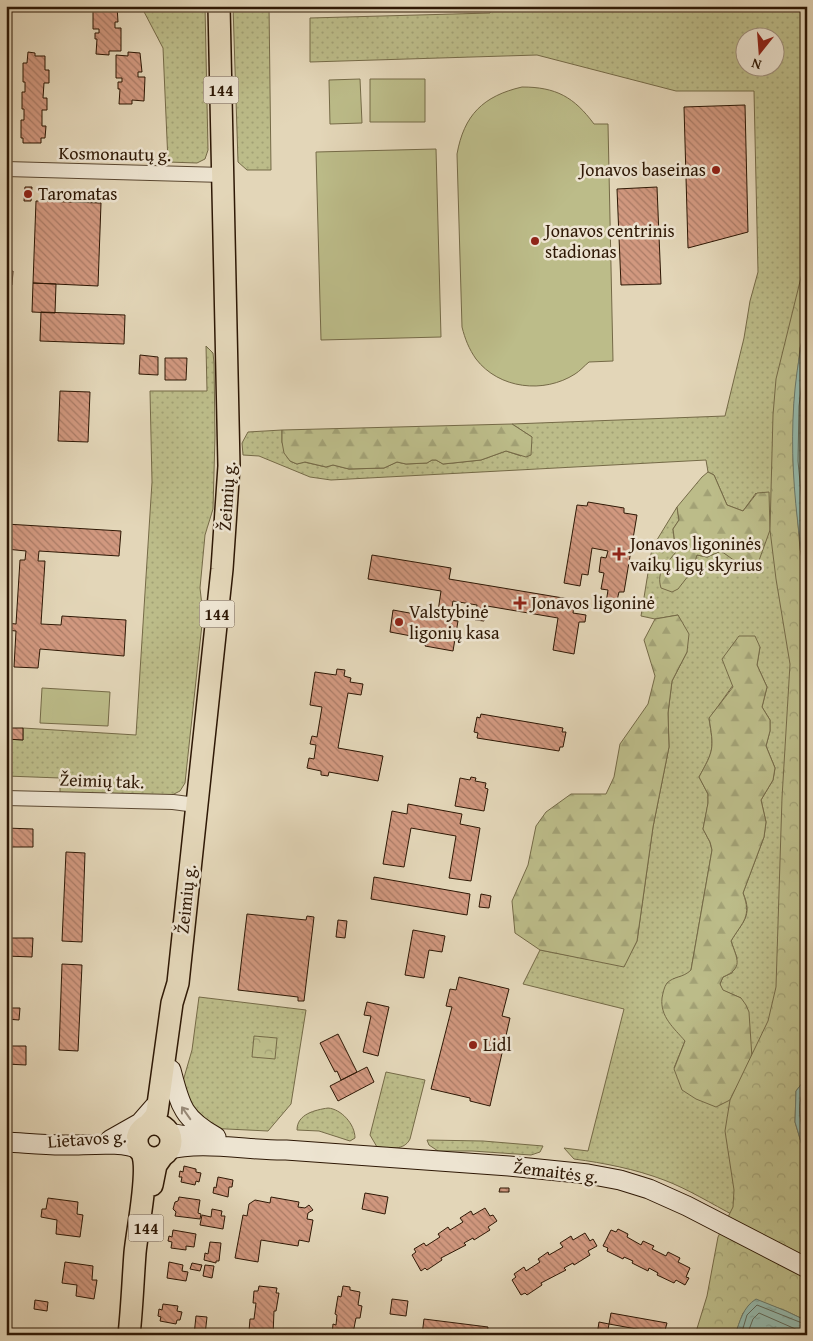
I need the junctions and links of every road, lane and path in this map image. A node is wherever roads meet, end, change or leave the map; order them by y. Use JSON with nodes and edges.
{"nodes":[{"id":1,"x":219,"y":6,"type":"edge"},
{"id":2,"x":6,"y":170,"type":"edge"},
{"id":3,"x":223,"y":175,"type":"junction"},
{"id":4,"x":6,"y":798,"type":"edge"},
{"id":5,"x":196,"y":805,"type":"junction"},
{"id":6,"x":178,"y":983,"type":"junction"},
{"id":7,"x":171,"y":1070,"type":"junction"},
{"id":8,"x":159,"y":1098,"type":"junction"},
{"id":9,"x":221,"y":1140,"type":"junction"},
{"id":10,"x":154,"y":1141,"type":"junction"},
{"id":11,"x":6,"y":1142,"type":"edge"},
{"id":12,"x":110,"y":1142,"type":"junction"},
{"id":13,"x":286,"y":1150,"type":"junction"},
{"id":14,"x":143,"y":1186,"type":"junction"},
{"id":15,"x":807,"y":1268,"type":"edge"},
{"id":16,"x":132,"y":1304,"type":"junction"},
{"id":17,"x":128,"y":1335,"type":"edge"}],
"edges":[{"from":1,"to":3,"type":"main road","name":"Žeimių g.","number":"144"},
{"from":2,"to":3,"type":"street","name":"Kosmonautų g."},
{"from":3,"to":5,"type":"main road","name":"Žeimių g.","number":"144"},
{"from":4,"to":5,"type":"street","name":"Žeimių tak."},
{"from":5,"to":6,"type":"main road","name":"Žeimių g.","number":"144"},
{"from":6,"to":7,"type":"main road","name":"Žeimių g.","number":"144"},
{"from":6,"to":8,"type":"main road","name":"Žeimių g.","number":"144"},
{"from":9,"to":7,"type":"main road","one_way":true},
{"from":7,"to":10,"type":"main road","name":"Žeimių g.","number":"144"},
{"from":8,"to":10,"type":"main road","name":"Žeimių g.","number":"144"},
{"from":8,"to":12,"type":"main road"},
{"from":9,"to":10,"type":"main road","name":"Žemaitės g."},
{"from":9,"to":13,"type":"main road","name":"Žemaitės g."},
{"from":10,"to":12,"type":"main road","name":"Lietavos g."},
{"from":10,"to":13,"type":"main road","name":"Žemaitės g."},
{"from":10,"to":14,"type":"main road","name":"Žeimių g.","number":"144"},
{"from":10,"to":16,"type":"main road","name":"Žeimių g.","number":"144"},
{"from":11,"to":12,"type":"main road","name":"Lietavos g."},
{"from":12,"to":14,"type":"main road"},
{"from":13,"to":15,"type":"main road","name":"Žemaitės g."},
{"from":14,"to":16,"type":"main road","name":"Žeimių g.","number":"144"},
{"from":16,"to":17,"type":"main road","name":"Žeimių g.","number":"144"}]}
